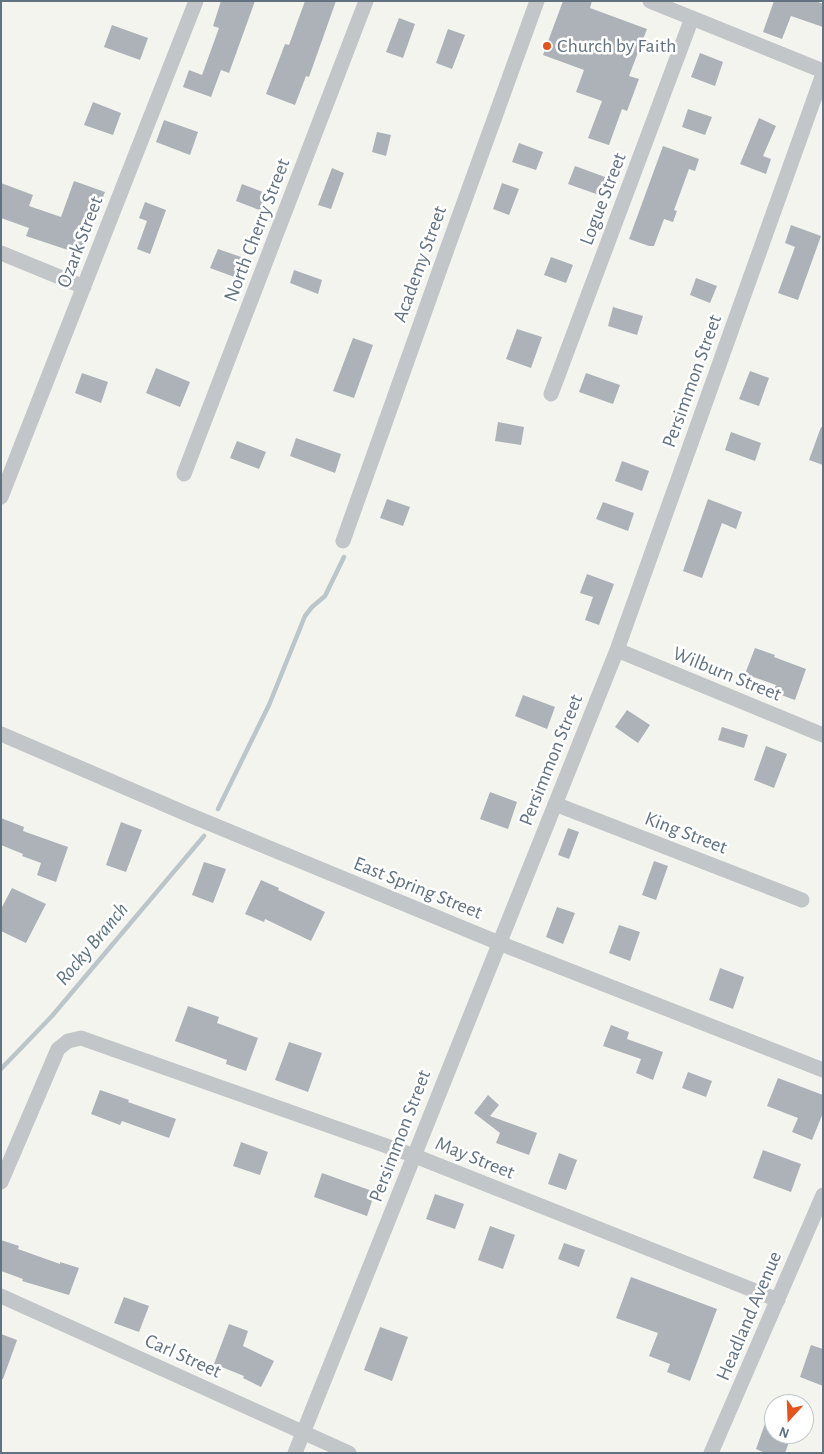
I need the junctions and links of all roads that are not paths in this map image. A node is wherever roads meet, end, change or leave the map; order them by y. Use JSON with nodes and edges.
{"nodes":[{"id":1,"x":196,"y":1,"type":"edge"},
{"id":2,"x":366,"y":1,"type":"edge"},
{"id":3,"x":537,"y":1,"type":"edge"},
{"id":4,"x":650,"y":1,"type":"edge"},
{"id":5,"x":692,"y":18,"type":"junction"},
{"id":6,"x":823,"y":73,"type":"edge"},
{"id":7,"x":1,"y":253,"type":"edge"},
{"id":8,"x":84,"y":287,"type":"junction"},
{"id":9,"x":551,"y":394,"type":"dead end"},
{"id":10,"x":184,"y":474,"type":"dead end"},
{"id":11,"x":2,"y":492,"type":"edge"},
{"id":12,"x":343,"y":541,"type":"dead end"},
{"id":13,"x":616,"y":650,"type":"junction"},
{"id":14,"x":1,"y":734,"type":"edge"},
{"id":15,"x":823,"y":735,"type":"edge"},
{"id":16,"x":555,"y":804,"type":"junction"},
{"id":17,"x":802,"y":900,"type":"dead end"},
{"id":18,"x":499,"y":943,"type":"junction"},
{"id":19,"x":823,"y":1070,"type":"edge"},
{"id":20,"x":415,"y":1156,"type":"junction"},
{"id":21,"x":1,"y":1182,"type":"edge"},
{"id":22,"x":823,"y":1195,"type":"edge"},
{"id":23,"x":1,"y":1296,"type":"edge"},
{"id":24,"x":778,"y":1300,"type":"junction"},
{"id":25,"x":303,"y":1432,"type":"junction"},
{"id":26,"x":295,"y":1453,"type":"edge"},
{"id":27,"x":349,"y":1453,"type":"edge"},
{"id":28,"x":712,"y":1453,"type":"edge"}],
"edges":[{"from":1,"to":8,"type":"street","name":"Ozark Street"},
{"from":2,"to":10,"type":"street","name":"North Cherry Street"},
{"from":3,"to":12,"type":"street","name":"Academy Street"},
{"from":4,"to":5,"type":"street"},
{"from":5,"to":6,"type":"street"},
{"from":5,"to":9,"type":"street","name":"Logue Street"},
{"from":6,"to":13,"type":"street","name":"Persimmon Street"},
{"from":7,"to":8,"type":"street"},
{"from":8,"to":11,"type":"street","name":"Ozark Street"},
{"from":13,"to":15,"type":"street","name":"Wilburn Street"},
{"from":13,"to":16,"type":"street","name":"Persimmon Street"},
{"from":14,"to":18,"type":"street","name":"East Spring Street"},
{"from":16,"to":17,"type":"street","name":"King Street"},
{"from":16,"to":18,"type":"street","name":"Persimmon Street"},
{"from":18,"to":19,"type":"street","name":"East Spring Street"},
{"from":18,"to":20,"type":"street","name":"Persimmon Street"},
{"from":20,"to":21,"type":"street","name":"May Street"},
{"from":20,"to":24,"type":"street","name":"May Street"},
{"from":20,"to":25,"type":"street","name":"Persimmon Street"},
{"from":22,"to":24,"type":"street","name":"Headland Avenue"},
{"from":23,"to":25,"type":"street","name":"Carl Street"},
{"from":24,"to":28,"type":"street","name":"Headland Avenue"},
{"from":25,"to":26,"type":"street","name":"Persimmon Street"},
{"from":25,"to":27,"type":"street","name":"Carl Street"}]}
